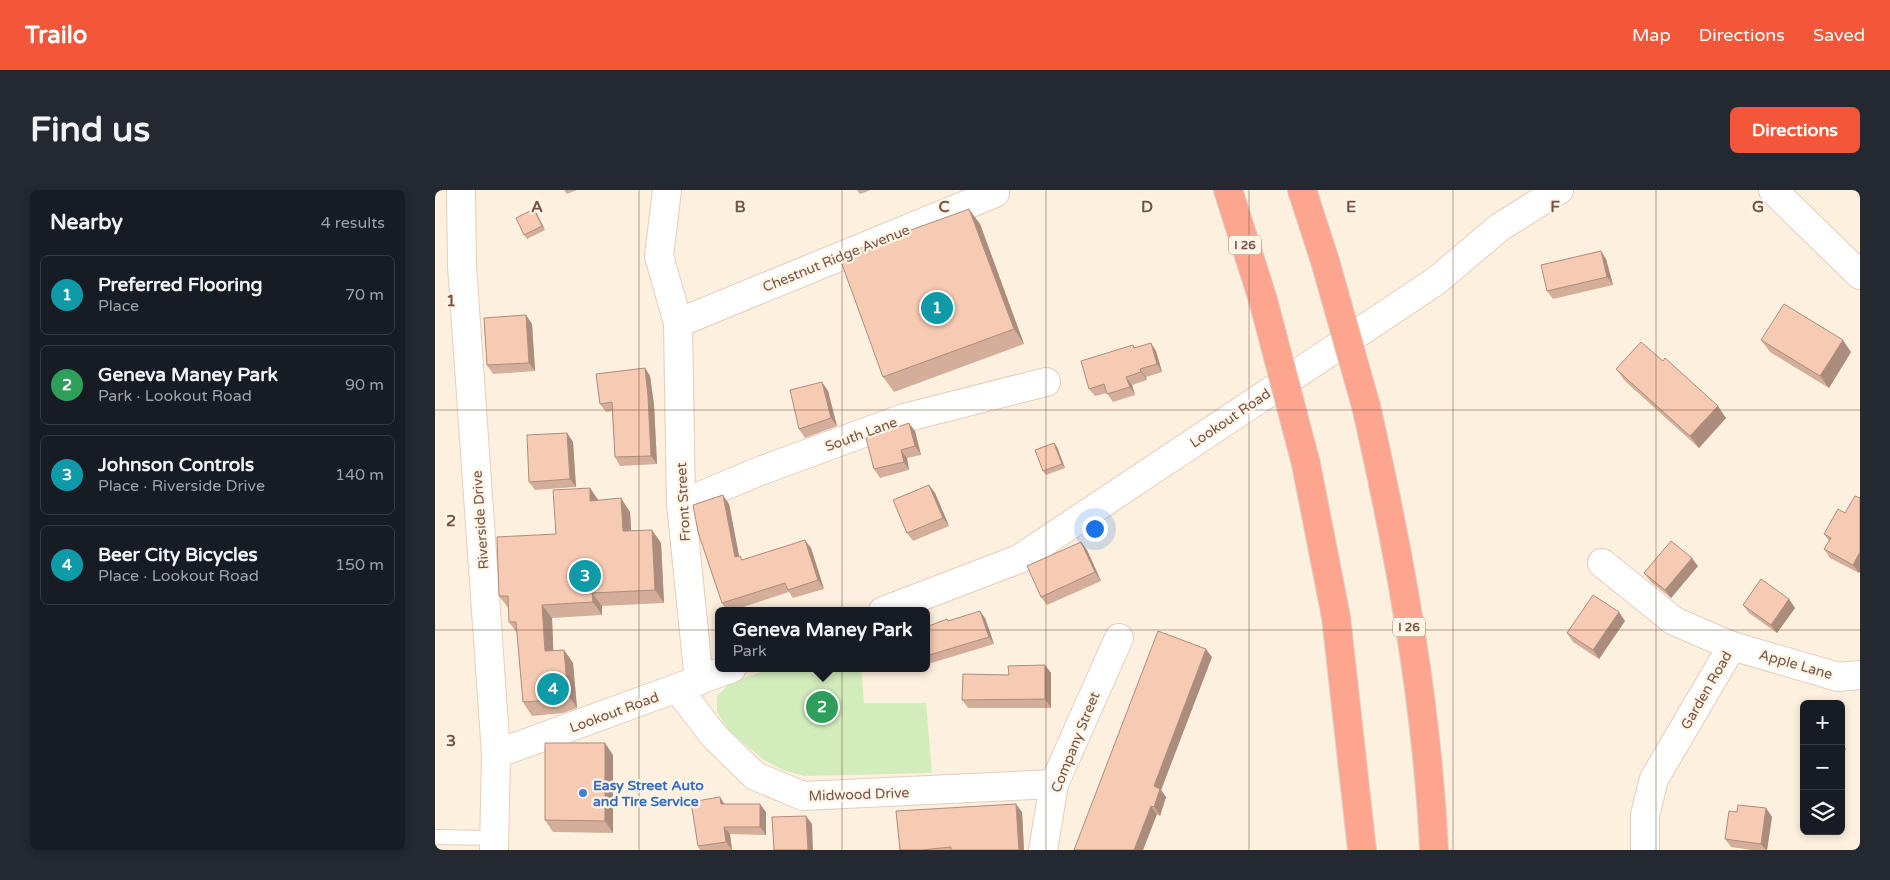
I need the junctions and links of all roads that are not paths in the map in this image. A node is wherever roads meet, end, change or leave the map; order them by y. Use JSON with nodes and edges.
{"nodes":[{"id":1,"x":461,"y":190,"type":"edge"},
{"id":2,"x":667,"y":190,"type":"edge"},
{"id":3,"x":1228,"y":190,"type":"edge"},
{"id":4,"x":1302,"y":190,"type":"edge"},
{"id":5,"x":1559,"y":190,"type":"edge"},
{"id":6,"x":1773,"y":190,"type":"edge"},
{"id":7,"x":995,"y":193,"type":"dead end"},
{"id":8,"x":1860,"y":275,"type":"edge"},
{"id":9,"x":677,"y":323,"type":"junction"},
{"id":10,"x":1046,"y":382,"type":"dead end"},
{"id":11,"x":681,"y":504,"type":"junction"},
{"id":12,"x":1602,"y":563,"type":"dead end"},
{"id":13,"x":893,"y":607,"type":"edge"},
{"id":14,"x":1119,"y":638,"type":"dead end"},
{"id":15,"x":1732,"y":646,"type":"junction"},
{"id":16,"x":722,"y":672,"type":"edge"},
{"id":17,"x":1860,"y":675,"type":"edge"},
{"id":18,"x":689,"y":685,"type":"junction"},
{"id":19,"x":496,"y":754,"type":"junction"},
{"id":20,"x":1054,"y":784,"type":"junction"},
{"id":21,"x":435,"y":836,"type":"edge"},
{"id":22,"x":494,"y":844,"type":"edge"},
{"id":23,"x":1043,"y":850,"type":"edge"},
{"id":24,"x":1362,"y":850,"type":"edge"},
{"id":25,"x":1434,"y":850,"type":"edge"},
{"id":26,"x":1645,"y":850,"type":"edge"}],
"edges":[{"from":1,"to":19,"type":"street","name":"Riverside Drive"},
{"from":2,"to":9,"type":"street","name":"Front Street"},
{"from":3,"to":24,"type":"highway","number":"I 26","bridge":true},
{"from":4,"to":25,"type":"highway","number":"I 26","bridge":true},
{"from":5,"to":13,"type":"street","name":"Lookout Road"},
{"from":6,"to":8,"type":"street"},
{"from":7,"to":9,"type":"street","name":"Chestnut Ridge Avenue"},
{"from":9,"to":11,"type":"street","name":"Front Street"},
{"from":10,"to":11,"type":"street","name":"South Lane"},
{"from":11,"to":18,"type":"street","name":"Front Street"},
{"from":12,"to":15,"type":"street","name":"Garden Road"},
{"from":14,"to":20,"type":"street","name":"Company Street"},
{"from":15,"to":17,"type":"street","name":"Apple Lane"},
{"from":15,"to":26,"type":"street","name":"Garden Road"},
{"from":16,"to":18,"type":"street","name":"Lookout Road"},
{"from":18,"to":19,"type":"street","name":"Lookout Road"},
{"from":18,"to":20,"type":"street","name":"Midwood Drive"},
{"from":19,"to":22,"type":"street","name":"Riverside Drive"},
{"from":20,"to":23,"type":"street","name":"Company Street"},
{"from":21,"to":22,"type":"lane"}]}
